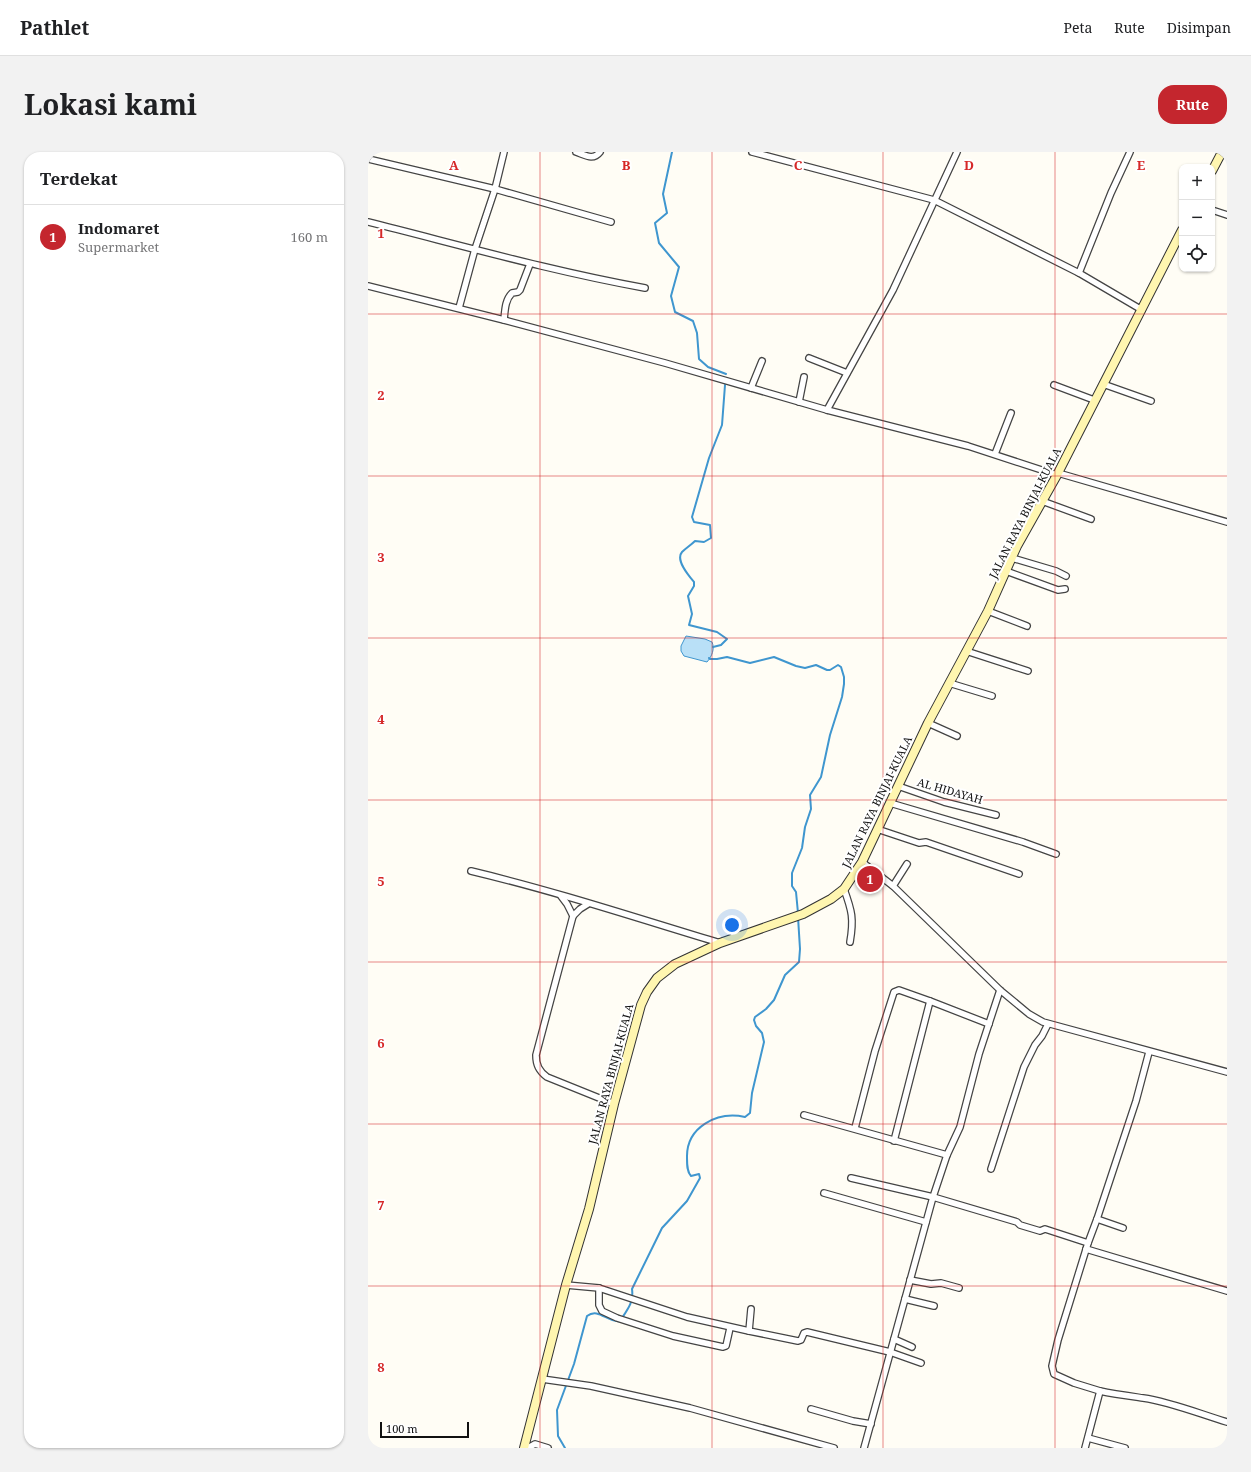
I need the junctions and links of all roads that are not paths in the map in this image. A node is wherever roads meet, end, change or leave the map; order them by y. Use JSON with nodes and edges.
{"nodes":[{"id":1,"x":504,"y":152,"type":"edge"},
{"id":2,"x":576,"y":152,"type":"edge"},
{"id":3,"x":600,"y":152,"type":"edge"},
{"id":4,"x":752,"y":152,"type":"edge"},
{"id":5,"x":957,"y":152,"type":"edge"},
{"id":6,"x":1130,"y":152,"type":"edge"},
{"id":7,"x":1222,"y":152,"type":"edge"},
{"id":8,"x":368,"y":159,"type":"edge"},
{"id":9,"x":1215,"y":165,"type":"edge"},
{"id":10,"x":495,"y":189,"type":"junction"},
{"id":11,"x":934,"y":200,"type":"junction"},
{"id":12,"x":1215,"y":211,"type":"edge"},
{"id":13,"x":1227,"y":215,"type":"edge"},
{"id":14,"x":368,"y":222,"type":"edge"},
{"id":15,"x":611,"y":222,"type":"dead end"},
{"id":16,"x":1179,"y":236,"type":"edge"},
{"id":17,"x":475,"y":249,"type":"junction"},
{"id":18,"x":530,"y":264,"type":"junction"},
{"id":19,"x":1079,"y":273,"type":"junction"},
{"id":20,"x":368,"y":286,"type":"edge"},
{"id":21,"x":645,"y":288,"type":"dead end"},
{"id":22,"x":459,"y":308,"type":"junction"},
{"id":23,"x":1142,"y":310,"type":"junction"},
{"id":24,"x":504,"y":320,"type":"junction"},
{"id":25,"x":809,"y":358,"type":"dead end"},
{"id":26,"x":762,"y":362,"type":"dead end"},
{"id":27,"x":847,"y":373,"type":"junction"},
{"id":28,"x":804,"y":377,"type":"dead end"},
{"id":29,"x":1103,"y":384,"type":"junction"},
{"id":30,"x":1054,"y":385,"type":"dead end"},
{"id":31,"x":751,"y":388,"type":"junction"},
{"id":32,"x":1094,"y":400,"type":"junction"},
{"id":33,"x":1151,"y":401,"type":"dead end"},
{"id":34,"x":799,"y":402,"type":"junction"},
{"id":35,"x":827,"y":410,"type":"junction"},
{"id":36,"x":1011,"y":413,"type":"dead end"},
{"id":37,"x":995,"y":454,"type":"junction"},
{"id":38,"x":1058,"y":474,"type":"junction"},
{"id":39,"x":1042,"y":501,"type":"junction"},
{"id":40,"x":1091,"y":519,"type":"dead end"},
{"id":41,"x":1227,"y":522,"type":"edge"},
{"id":42,"x":1012,"y":558,"type":"junction"},
{"id":43,"x":1006,"y":571,"type":"junction"},
{"id":44,"x":1066,"y":576,"type":"dead end"},
{"id":45,"x":1065,"y":589,"type":"dead end"},
{"id":46,"x":988,"y":611,"type":"junction"},
{"id":47,"x":1027,"y":626,"type":"dead end"},
{"id":48,"x":966,"y":651,"type":"junction"},
{"id":49,"x":1028,"y":671,"type":"dead end"},
{"id":50,"x":949,"y":683,"type":"junction"},
{"id":51,"x":992,"y":696,"type":"dead end"},
{"id":52,"x":928,"y":723,"type":"junction"},
{"id":53,"x":957,"y":736,"type":"dead end"},
{"id":54,"x":898,"y":786,"type":"junction"},
{"id":55,"x":890,"y":803,"type":"junction"},
{"id":56,"x":996,"y":815,"type":"dead end"},
{"id":57,"x":877,"y":829,"type":"junction"},
{"id":58,"x":1056,"y":854,"type":"dead end"},
{"id":59,"x":862,"y":862,"type":"junction"},
{"id":60,"x":907,"y":864,"type":"dead end"},
{"id":61,"x":471,"y":871,"type":"dead end"},
{"id":62,"x":1019,"y":874,"type":"dead end"},
{"id":63,"x":893,"y":886,"type":"junction"},
{"id":64,"x":844,"y":889,"type":"junction"},
{"id":65,"x":560,"y":896,"type":"junction"},
{"id":66,"x":588,"y":904,"type":"junction"},
{"id":67,"x":573,"y":916,"type":"junction"},
{"id":68,"x":850,"y":942,"type":"dead end"},
{"id":69,"x":720,"y":943,"type":"junction"},
{"id":70,"x":1000,"y":990,"type":"junction"},
{"id":71,"x":930,"y":1001,"type":"junction"},
{"id":72,"x":989,"y":1024,"type":"junction"},
{"id":73,"x":1048,"y":1024,"type":"junction"},
{"id":74,"x":1149,"y":1052,"type":"junction"},
{"id":75,"x":1227,"y":1072,"type":"edge"},
{"id":76,"x":614,"y":1104,"type":"junction"},
{"id":77,"x":804,"y":1115,"type":"dead end"},
{"id":78,"x":855,"y":1128,"type":"junction"},
{"id":79,"x":894,"y":1141,"type":"junction"},
{"id":80,"x":947,"y":1155,"type":"junction"},
{"id":81,"x":991,"y":1169,"type":"dead end"},
{"id":82,"x":851,"y":1178,"type":"dead end"},
{"id":83,"x":824,"y":1193,"type":"dead end"},
{"id":84,"x":933,"y":1197,"type":"junction"},
{"id":85,"x":1097,"y":1219,"type":"junction"},
{"id":86,"x":926,"y":1222,"type":"junction"},
{"id":87,"x":1123,"y":1228,"type":"dead end"},
{"id":88,"x":1087,"y":1246,"type":"junction"},
{"id":89,"x":910,"y":1280,"type":"junction"},
{"id":90,"x":566,"y":1285,"type":"junction"},
{"id":91,"x":599,"y":1288,"type":"junction"},
{"id":92,"x":959,"y":1288,"type":"dead end"},
{"id":93,"x":1227,"y":1291,"type":"edge"},
{"id":94,"x":905,"y":1299,"type":"junction"},
{"id":95,"x":934,"y":1306,"type":"dead end"},
{"id":96,"x":751,"y":1309,"type":"dead end"},
{"id":97,"x":730,"y":1328,"type":"junction"},
{"id":98,"x":749,"y":1331,"type":"junction"},
{"id":99,"x":894,"y":1339,"type":"junction"},
{"id":100,"x":912,"y":1347,"type":"dead end"},
{"id":101,"x":890,"y":1352,"type":"junction"},
{"id":102,"x":921,"y":1362,"type":"dead end"},
{"id":103,"x":542,"y":1379,"type":"junction"},
{"id":104,"x":1100,"y":1391,"type":"junction"},
{"id":105,"x":811,"y":1408,"type":"dead end"},
{"id":106,"x":1227,"y":1422,"type":"edge"},
{"id":107,"x":871,"y":1424,"type":"junction"},
{"id":108,"x":1088,"y":1438,"type":"junction"},
{"id":109,"x":524,"y":1448,"type":"edge"},
{"id":110,"x":528,"y":1448,"type":"edge"},
{"id":111,"x":548,"y":1448,"type":"edge"},
{"id":112,"x":834,"y":1448,"type":"edge"},
{"id":113,"x":864,"y":1448,"type":"edge"},
{"id":114,"x":1085,"y":1448,"type":"edge"},
{"id":115,"x":1125,"y":1448,"type":"edge"}],
"edges":[{"from":1,"to":10,"type":"street"},
{"from":2,"to":3,"type":"street"},
{"from":4,"to":11,"type":"street"},
{"from":5,"to":11,"type":"street"},
{"from":6,"to":19,"type":"street"},
{"from":7,"to":9,"type":"main road"},
{"from":8,"to":10,"type":"street"},
{"from":10,"to":15,"type":"street"},
{"from":10,"to":17,"type":"street"},
{"from":11,"to":19,"type":"street"},
{"from":11,"to":27,"type":"street"},
{"from":12,"to":13,"type":"street"},
{"from":14,"to":17,"type":"street"},
{"from":16,"to":23,"type":"main road","name":"JALAN RAYA BINJAI-KUALA"},
{"from":17,"to":18,"type":"street"},
{"from":17,"to":22,"type":"street"},
{"from":18,"to":21,"type":"street"},
{"from":18,"to":24,"type":"street"},
{"from":19,"to":23,"type":"street"},
{"from":20,"to":22,"type":"street"},
{"from":22,"to":24,"type":"street"},
{"from":23,"to":29,"type":"main road","name":"JALAN RAYA BINJAI-KUALA"},
{"from":24,"to":31,"type":"street"},
{"from":25,"to":27,"type":"street"},
{"from":26,"to":31,"type":"street"},
{"from":27,"to":35,"type":"street"},
{"from":28,"to":34,"type":"street"},
{"from":29,"to":32,"type":"main road","name":"JALAN RAYA BINJAI-KUALA"},
{"from":29,"to":33,"type":"street"},
{"from":30,"to":32,"type":"street"},
{"from":31,"to":34,"type":"street"},
{"from":32,"to":38,"type":"main road","name":"JALAN RAYA BINJAI-KUALA"},
{"from":34,"to":35,"type":"street"},
{"from":35,"to":37,"type":"street"},
{"from":36,"to":37,"type":"street"},
{"from":37,"to":38,"type":"street"},
{"from":38,"to":39,"type":"main road","name":"JALAN RAYA BINJAI-KUALA"},
{"from":38,"to":41,"type":"street"},
{"from":39,"to":40,"type":"street"},
{"from":39,"to":42,"type":"main road","name":"JALAN RAYA BINJAI-KUALA"},
{"from":42,"to":43,"type":"main road","name":"JALAN RAYA BINJAI-KUALA"},
{"from":42,"to":44,"type":"street"},
{"from":43,"to":45,"type":"street"},
{"from":43,"to":46,"type":"main road","name":"JALAN RAYA BINJAI-KUALA"},
{"from":46,"to":47,"type":"street"},
{"from":46,"to":48,"type":"main road","name":"JALAN RAYA BINJAI-KUALA"},
{"from":48,"to":49,"type":"street"},
{"from":48,"to":50,"type":"main road","name":"JALAN RAYA BINJAI-KUALA"},
{"from":50,"to":51,"type":"street"},
{"from":50,"to":52,"type":"main road","name":"JALAN RAYA BINJAI-KUALA"},
{"from":52,"to":53,"type":"street"},
{"from":52,"to":54,"type":"main road","name":"JALAN RAYA BINJAI-KUALA"},
{"from":54,"to":55,"type":"main road","name":"JALAN RAYA BINJAI-KUALA"},
{"from":54,"to":56,"type":"street","name":"AL HIDAYAH"},
{"from":55,"to":57,"type":"main road","name":"JALAN RAYA BINJAI-KUALA"},
{"from":55,"to":58,"type":"street"},
{"from":57,"to":59,"type":"main road","name":"JALAN RAYA BINJAI-KUALA"},
{"from":57,"to":62,"type":"street"},
{"from":59,"to":63,"type":"street"},
{"from":59,"to":64,"type":"main road","name":"JALAN RAYA BINJAI-KUALA"},
{"from":60,"to":63,"type":"street"},
{"from":61,"to":65,"type":"street"},
{"from":63,"to":70,"type":"street"},
{"from":64,"to":68,"type":"street"},
{"from":64,"to":69,"type":"main road","name":"JALAN RAYA BINJAI-KUALA"},
{"from":65,"to":66,"type":"street"},
{"from":65,"to":67,"type":"street"},
{"from":66,"to":67,"type":"street"},
{"from":66,"to":69,"type":"street"},
{"from":67,"to":76,"type":"street"},
{"from":69,"to":76,"type":"main road","name":"JALAN RAYA BINJAI-KUALA"},
{"from":70,"to":72,"type":"street"},
{"from":70,"to":73,"type":"street"},
{"from":71,"to":72,"type":"street"},
{"from":71,"to":78,"type":"street"},
{"from":71,"to":79,"type":"street"},
{"from":72,"to":80,"type":"street"},
{"from":73,"to":74,"type":"street"},
{"from":73,"to":81,"type":"street"},
{"from":74,"to":75,"type":"street"},
{"from":74,"to":85,"type":"street"},
{"from":76,"to":90,"type":"main road","name":"JALAN RAYA BINJAI-KUALA"},
{"from":77,"to":78,"type":"street"},
{"from":78,"to":79,"type":"street"},
{"from":79,"to":80,"type":"street"},
{"from":80,"to":84,"type":"street"},
{"from":82,"to":84,"type":"street"},
{"from":83,"to":86,"type":"street"},
{"from":84,"to":86,"type":"street"},
{"from":84,"to":88,"type":"street"},
{"from":85,"to":87,"type":"street"},
{"from":85,"to":88,"type":"street"},
{"from":86,"to":89,"type":"street"},
{"from":88,"to":93,"type":"street"},
{"from":88,"to":104,"type":"street"},
{"from":89,"to":92,"type":"street"},
{"from":89,"to":94,"type":"street"},
{"from":90,"to":91,"type":"street"},
{"from":90,"to":103,"type":"main road","name":"JALAN RAYA BINJAI-KUALA"},
{"from":91,"to":97,"type":"street"},
{"from":91,"to":97,"type":"street"},
{"from":94,"to":95,"type":"street"},
{"from":94,"to":99,"type":"street"},
{"from":96,"to":98,"type":"street"},
{"from":97,"to":98,"type":"street"},
{"from":98,"to":101,"type":"street"},
{"from":99,"to":100,"type":"street"},
{"from":99,"to":101,"type":"street"},
{"from":101,"to":102,"type":"street"},
{"from":101,"to":107,"type":"street"},
{"from":103,"to":109,"type":"main road","name":"JALAN RAYA BINJAI-KUALA"},
{"from":103,"to":112,"type":"street"},
{"from":104,"to":106,"type":"street"},
{"from":104,"to":108,"type":"street"},
{"from":105,"to":107,"type":"street"},
{"from":107,"to":113,"type":"street"},
{"from":108,"to":114,"type":"street"},
{"from":108,"to":115,"type":"street"},
{"from":110,"to":111,"type":"street"}]}
